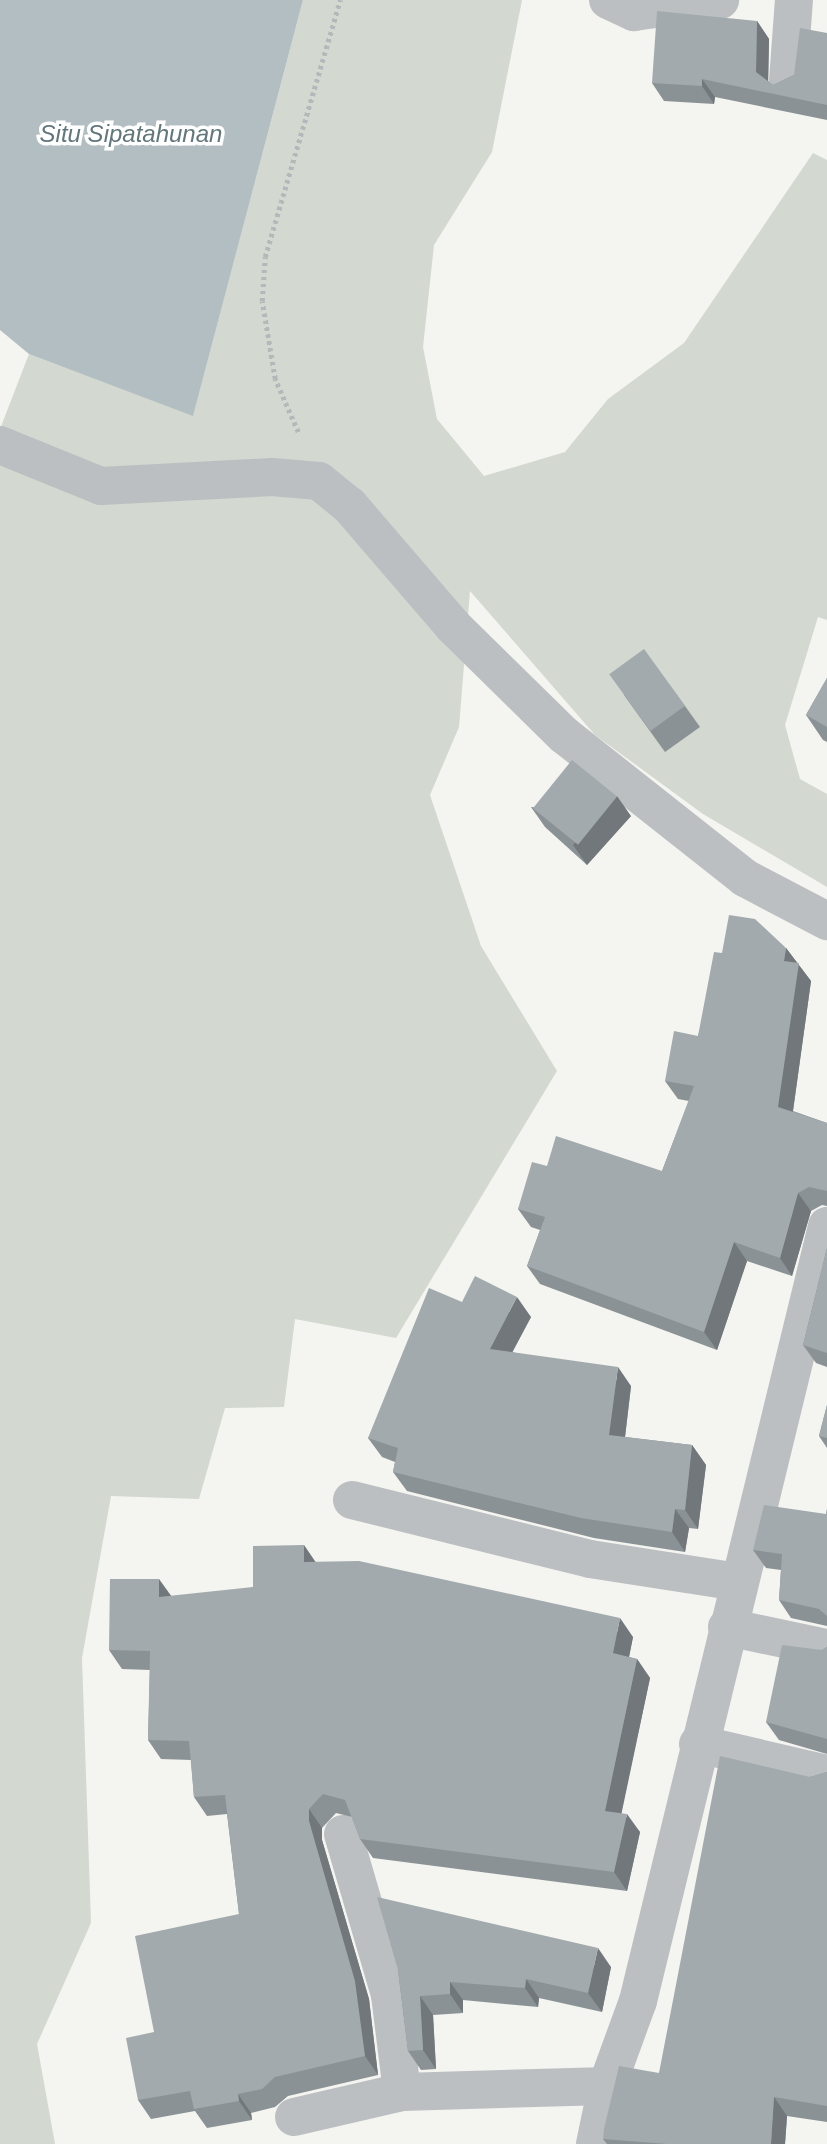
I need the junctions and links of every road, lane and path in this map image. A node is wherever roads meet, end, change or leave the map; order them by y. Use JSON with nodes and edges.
{"nodes":[{"id":1,"x":340,"y":0,"type":"edge"},
{"id":2,"x":608,"y":0,"type":"edge"},
{"id":3,"x":720,"y":0,"type":"edge"},
{"id":4,"x":794,"y":0,"type":"edge"},
{"id":5,"x":788,"y":81,"type":"edge"},
{"id":6,"x":0,"y":444,"type":"edge"},
{"id":7,"x":319,"y":481,"type":"junction"},
{"id":8,"x":827,"y":920,"type":"edge"},
{"id":9,"x":827,"y":1226,"type":"edge"},
{"id":10,"x":352,"y":1500,"type":"dead end"},
{"id":11,"x":738,"y":1582,"type":"junction"},
{"id":12,"x":727,"y":1627,"type":"junction"},
{"id":13,"x":827,"y":1648,"type":"edge"},
{"id":14,"x":698,"y":1744,"type":"junction"},
{"id":15,"x":827,"y":1774,"type":"edge"},
{"id":16,"x":342,"y":1834,"type":"dead end"},
{"id":17,"x":607,"y":2085,"type":"junction"},
{"id":18,"x":402,"y":2092,"type":"junction"},
{"id":19,"x":294,"y":2117,"type":"dead end"},
{"id":20,"x":595,"y":2144,"type":"edge"}],
"edges":[{"from":1,"to":7,"type":"path"},
{"from":2,"to":3,"type":"street"},
{"from":4,"to":5,"type":"street"},
{"from":6,"to":7,"type":"street"},
{"from":7,"to":8,"type":"street"},
{"from":9,"to":11,"type":"street"},
{"from":10,"to":11,"type":"street"},
{"from":11,"to":12,"type":"street"},
{"from":12,"to":13,"type":"street"},
{"from":12,"to":14,"type":"street"},
{"from":14,"to":15,"type":"street"},
{"from":14,"to":17,"type":"street"},
{"from":16,"to":18,"type":"street"},
{"from":17,"to":18,"type":"street"},
{"from":17,"to":20,"type":"street"},
{"from":18,"to":19,"type":"street"}]}
